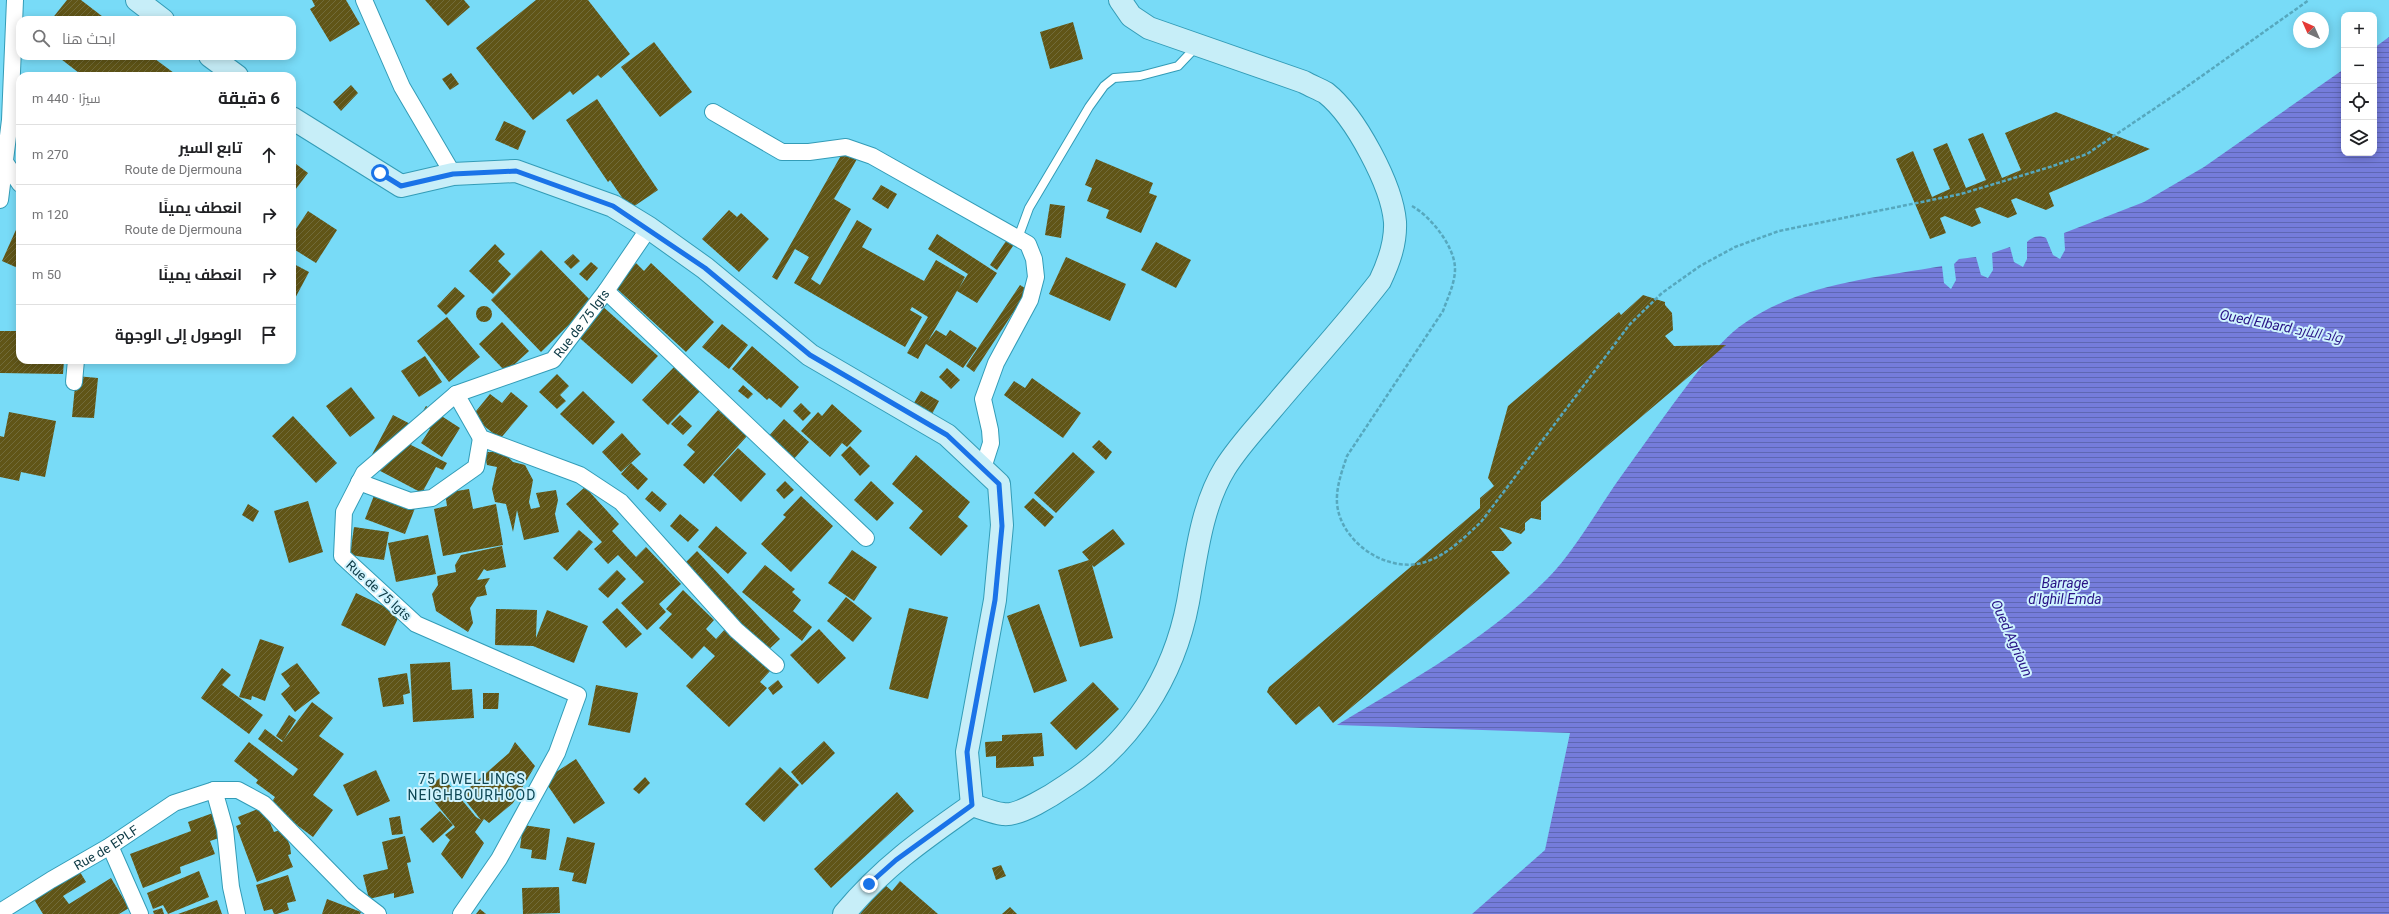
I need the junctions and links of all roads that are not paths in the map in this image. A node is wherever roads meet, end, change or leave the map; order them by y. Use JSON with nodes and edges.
{"nodes":[{"id":1,"x":15,"y":0,"type":"edge"},
{"id":2,"x":137,"y":0,"type":"edge"},
{"id":3,"x":364,"y":0,"type":"edge"},
{"id":4,"x":1120,"y":0,"type":"edge"},
{"id":5,"x":158,"y":16,"type":"edge"},
{"id":6,"x":1198,"y":45,"type":"junction"},
{"id":7,"x":215,"y":60,"type":"edge"},
{"id":8,"x":231,"y":72,"type":"edge"},
{"id":9,"x":713,"y":112,"type":"dead end"},
{"id":10,"x":296,"y":120,"type":"edge"},
{"id":11,"x":5,"y":162,"type":"junction"},
{"id":12,"x":453,"y":174,"type":"junction"},
{"id":13,"x":16,"y":178,"type":"edge"},
{"id":14,"x":0,"y":200,"type":"edge"},
{"id":15,"x":649,"y":228,"type":"junction"},
{"id":16,"x":1018,"y":238,"type":"junction"},
{"id":17,"x":606,"y":291,"type":"junction"},
{"id":18,"x":76,"y":364,"type":"edge"},
{"id":19,"x":74,"y":382,"type":"dead end"},
{"id":20,"x":456,"y":394,"type":"junction"},
{"id":21,"x":480,"y":438,"type":"junction"},
{"id":22,"x":983,"y":468,"type":"junction"},
{"id":23,"x":359,"y":482,"type":"junction"},
{"id":24,"x":866,"y":538,"type":"dead end"},
{"id":25,"x":776,"y":665,"type":"dead end"},
{"id":26,"x":214,"y":790,"type":"junction"},
{"id":27,"x":972,"y":805,"type":"junction"},
{"id":28,"x":110,"y":846,"type":"junction"},
{"id":29,"x":0,"y":912,"type":"edge"},
{"id":30,"x":140,"y":914,"type":"edge"},
{"id":31,"x":237,"y":914,"type":"edge"},
{"id":32,"x":378,"y":914,"type":"edge"},
{"id":33,"x":461,"y":914,"type":"edge"},
{"id":34,"x":844,"y":914,"type":"edge"}],
"edges":[{"from":1,"to":11,"type":"street"},
{"from":2,"to":5,"type":"main road"},
{"from":3,"to":12,"type":"street"},
{"from":4,"to":6,"type":"main road"},
{"from":6,"to":16,"type":"lane"},
{"from":6,"to":27,"type":"main road"},
{"from":7,"to":8,"type":"main road"},
{"from":9,"to":16,"type":"street"},
{"from":10,"to":12,"type":"main road"},
{"from":11,"to":13,"type":"street"},
{"from":11,"to":14,"type":"street"},
{"from":12,"to":15,"type":"main road"},
{"from":15,"to":17,"type":"street","name":"Rue de 75 lgts"},
{"from":15,"to":22,"type":"main road"},
{"from":16,"to":22,"type":"street"},
{"from":17,"to":20,"type":"street","name":"Rue de 75 lgts"},
{"from":17,"to":24,"type":"street"},
{"from":18,"to":19,"type":"street"},
{"from":20,"to":21,"type":"street"},
{"from":20,"to":23,"type":"street","name":"Rue de 75 lgts"},
{"from":21,"to":23,"type":"street"},
{"from":21,"to":25,"type":"street"},
{"from":22,"to":27,"type":"main road"},
{"from":23,"to":33,"type":"street","name":"Rue de 75 lgts"},
{"from":26,"to":28,"type":"street","name":"Rue de EPLF"},
{"from":26,"to":31,"type":"street"},
{"from":26,"to":32,"type":"street"},
{"from":27,"to":34,"type":"main road"},
{"from":28,"to":29,"type":"street","name":"Rue de EPLF"},
{"from":28,"to":30,"type":"street"}]}
